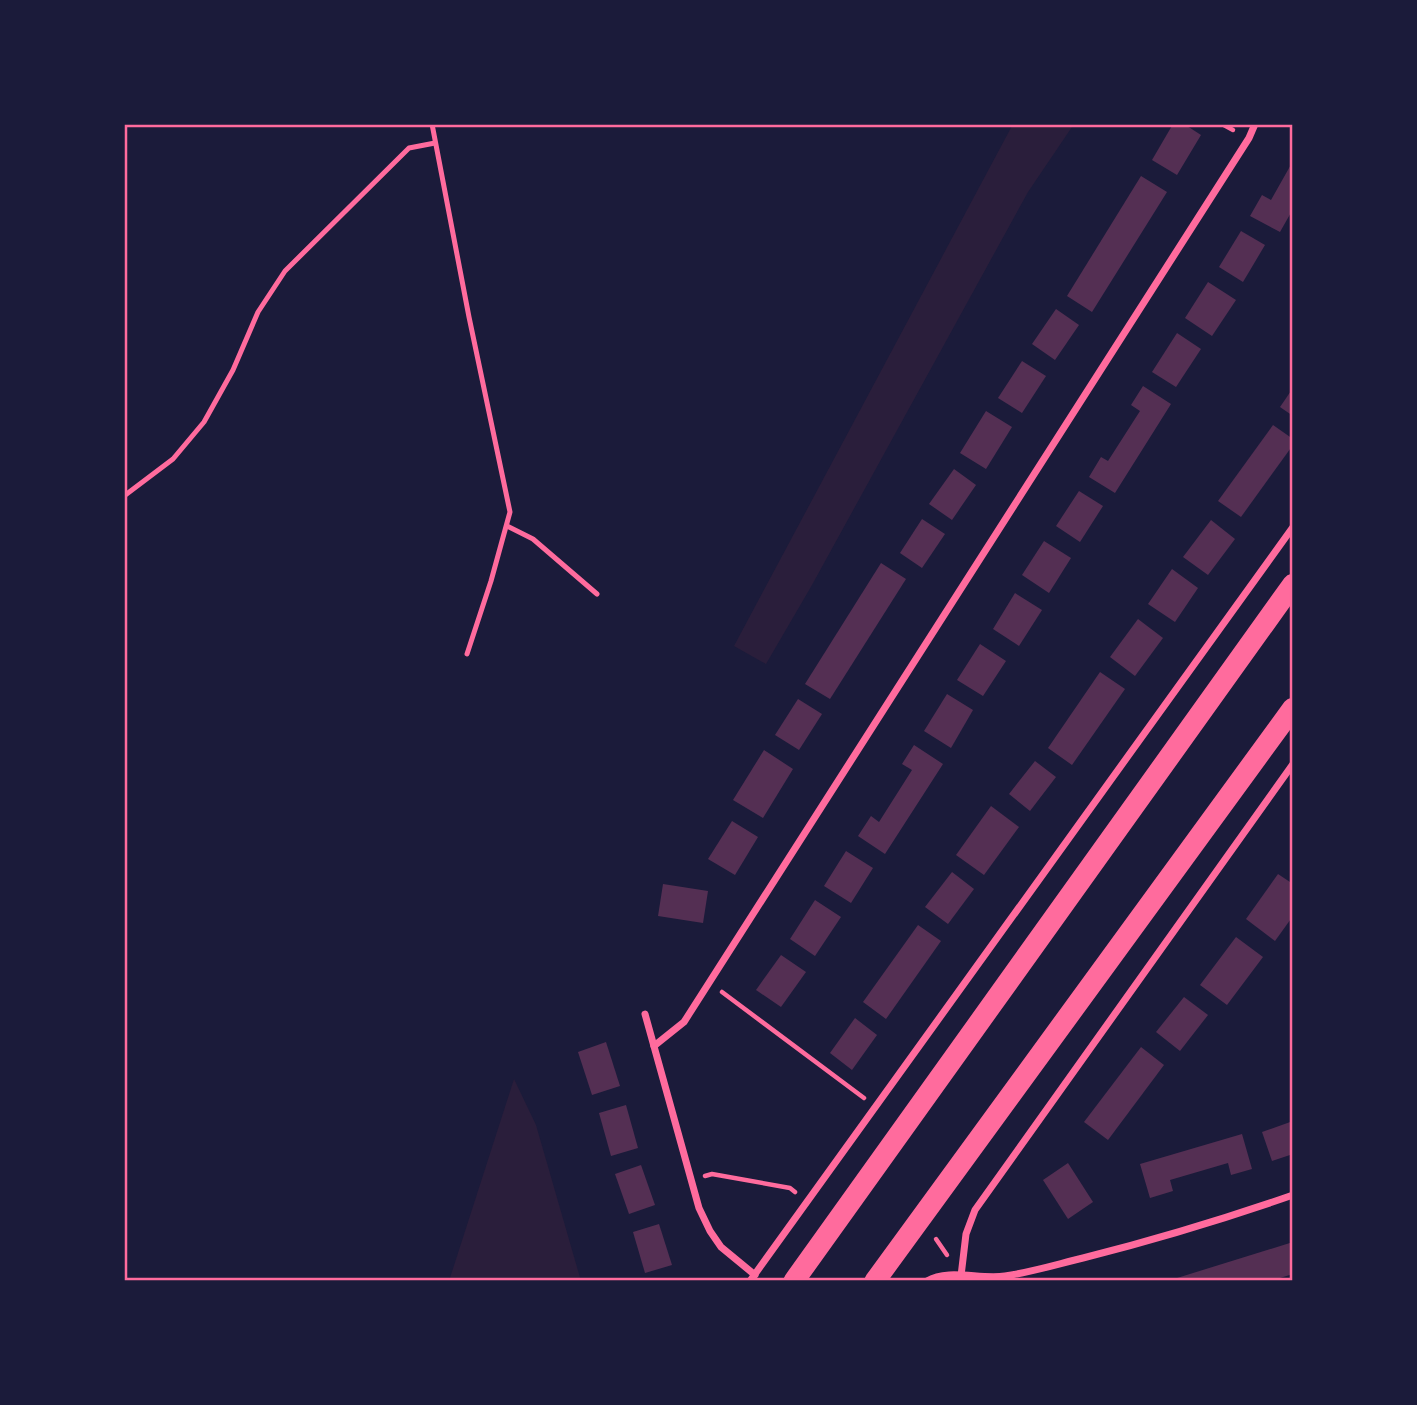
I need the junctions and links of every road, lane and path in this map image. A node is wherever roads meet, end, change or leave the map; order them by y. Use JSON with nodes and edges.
{"nodes":[{"id":1,"x":432,"y":124,"type":"edge"},
{"id":2,"x":1255,"y":124,"type":"edge"},
{"id":3,"x":435,"y":143,"type":"junction"},
{"id":4,"x":124,"y":496,"type":"edge"},
{"id":5,"x":507,"y":526,"type":"junction"},
{"id":6,"x":1293,"y":527,"type":"edge"},
{"id":7,"x":1293,"y":584,"type":"edge"},
{"id":8,"x":597,"y":594,"type":"dead end"},
{"id":9,"x":467,"y":654,"type":"dead end"},
{"id":10,"x":1293,"y":708,"type":"edge"},
{"id":11,"x":1293,"y":764,"type":"edge"},
{"id":12,"x":709,"y":983,"type":"junction"},
{"id":13,"x":645,"y":1014,"type":"dead end"},
{"id":14,"x":654,"y":1046,"type":"junction"},
{"id":15,"x":876,"y":1107,"type":"junction"},
{"id":16,"x":691,"y":1179,"type":"junction"},
{"id":17,"x":1293,"y":1195,"type":"edge"},
{"id":18,"x":808,"y":1201,"type":"junction"},
{"id":19,"x":961,"y":1276,"type":"junction"},
{"id":20,"x":753,"y":1278,"type":"edge"},
{"id":21,"x":794,"y":1281,"type":"edge"},
{"id":22,"x":875,"y":1281,"type":"edge"},
{"id":23,"x":927,"y":1281,"type":"edge"}],
"edges":[{"from":1,"to":3,"type":"lane"},
{"from":2,"to":12,"type":"street"},
{"from":3,"to":4,"type":"lane"},
{"from":3,"to":5,"type":"lane"},
{"from":5,"to":8,"type":"lane"},
{"from":5,"to":9,"type":"lane"},
{"from":6,"to":15,"type":"street"},
{"from":7,"to":21,"type":"highway"},
{"from":10,"to":22,"type":"highway"},
{"from":11,"to":19,"type":"street"},
{"from":12,"to":14,"type":"street"},
{"from":12,"to":15,"type":"path"},
{"from":13,"to":14,"type":"street"},
{"from":14,"to":16,"type":"street"},
{"from":15,"to":18,"type":"street"},
{"from":16,"to":18,"type":"path"},
{"from":16,"to":20,"type":"street"},
{"from":17,"to":19,"type":"street"},
{"from":18,"to":20,"type":"street"},
{"from":19,"to":23,"type":"street"}]}
